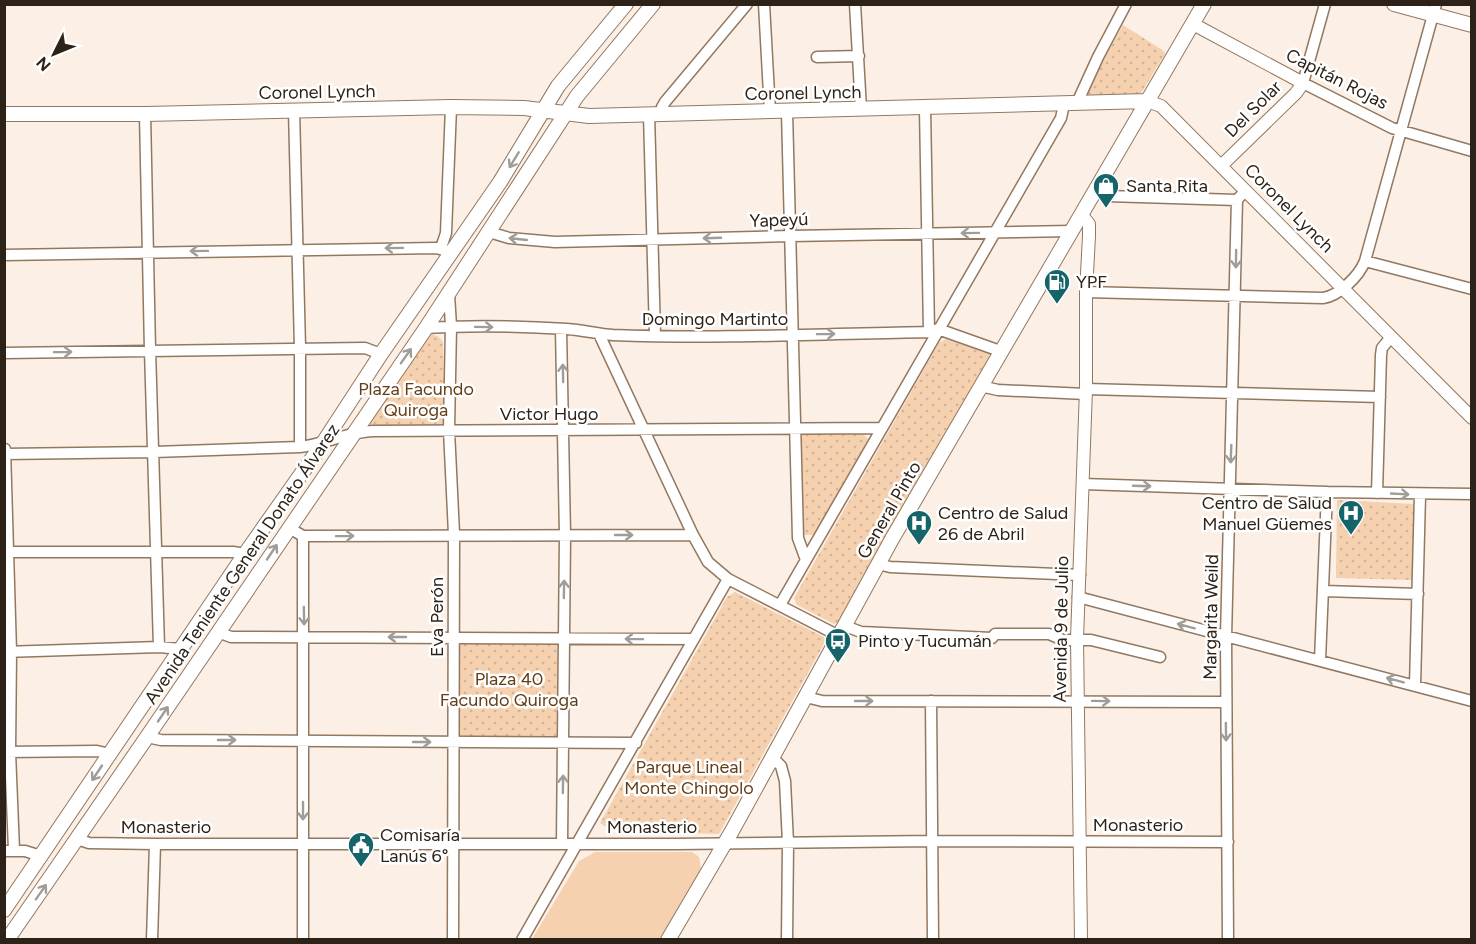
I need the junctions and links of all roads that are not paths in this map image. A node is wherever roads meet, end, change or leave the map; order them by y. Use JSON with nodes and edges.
{"nodes":[{"id":1,"x":626,"y":4,"type":"edge"},
{"id":2,"x":653,"y":4,"type":"edge"},
{"id":3,"x":747,"y":4,"type":"edge"},
{"id":4,"x":764,"y":4,"type":"edge"},
{"id":5,"x":855,"y":4,"type":"edge"},
{"id":6,"x":1126,"y":4,"type":"edge"},
{"id":7,"x":1204,"y":4,"type":"edge"},
{"id":8,"x":1325,"y":4,"type":"edge"},
{"id":9,"x":1394,"y":4,"type":"edge"},
{"id":10,"x":1435,"y":10,"type":"edge"},
{"id":11,"x":1193,"y":24,"type":"junction"},
{"id":12,"x":1472,"y":25,"type":"edge"},
{"id":13,"x":859,"y":56,"type":"junction"},
{"id":14,"x":817,"y":57,"type":"dead end"},
{"id":15,"x":1303,"y":83,"type":"junction"},
{"id":16,"x":1147,"y":101,"type":"junction"},
{"id":17,"x":1071,"y":104,"type":"junction"},
{"id":18,"x":451,"y":107,"type":"junction"},
{"id":19,"x":925,"y":108,"type":"junction"},
{"id":20,"x":861,"y":109,"type":"junction"},
{"id":21,"x":294,"y":110,"type":"junction"},
{"id":22,"x":544,"y":110,"type":"junction"},
{"id":23,"x":787,"y":111,"type":"junction"},
{"id":24,"x":770,"y":112,"type":"junction"},
{"id":25,"x":566,"y":113,"type":"junction"},
{"id":26,"x":4,"y":114,"type":"edge"},
{"id":27,"x":146,"y":114,"type":"junction"},
{"id":28,"x":656,"y":114,"type":"junction"},
{"id":29,"x":1400,"y":131,"type":"junction"},
{"id":30,"x":1472,"y":151,"type":"edge"},
{"id":31,"x":1221,"y":166,"type":"junction"},
{"id":32,"x":1095,"y":191,"type":"junction"},
{"id":33,"x":1241,"y":196,"type":"junction"},
{"id":34,"x":1081,"y":214,"type":"junction"},
{"id":35,"x":1071,"y":231,"type":"junction"},
{"id":36,"x":489,"y":232,"type":"junction"},
{"id":37,"x":446,"y":233,"type":"junction"},
{"id":38,"x":993,"y":233,"type":"junction"},
{"id":39,"x":926,"y":234,"type":"junction"},
{"id":40,"x":790,"y":236,"type":"junction"},
{"id":41,"x":460,"y":239,"type":"junction"},
{"id":42,"x":651,"y":240,"type":"junction"},
{"id":43,"x":297,"y":249,"type":"junction"},
{"id":44,"x":446,"y":250,"type":"junction"},
{"id":45,"x":149,"y":252,"type":"junction"},
{"id":46,"x":4,"y":255,"type":"edge"},
{"id":47,"x":1365,"y":261,"type":"junction"},
{"id":48,"x":1343,"y":288,"type":"junction"},
{"id":49,"x":1472,"y":289,"type":"edge"},
{"id":50,"x":1086,"y":292,"type":"junction"},
{"id":51,"x":449,"y":294,"type":"junction"},
{"id":52,"x":1235,"y":295,"type":"junction"},
{"id":53,"x":451,"y":326,"type":"junction"},
{"id":54,"x":426,"y":328,"type":"junction"},
{"id":55,"x":561,"y":329,"type":"junction"},
{"id":56,"x":933,"y":330,"type":"junction"},
{"id":57,"x":599,"y":334,"type":"junction"},
{"id":58,"x":655,"y":335,"type":"junction"},
{"id":59,"x":791,"y":335,"type":"junction"},
{"id":60,"x":1391,"y":336,"type":"junction"},
{"id":61,"x":300,"y":348,"type":"junction"},
{"id":62,"x":150,"y":350,"type":"junction"},
{"id":63,"x":1000,"y":351,"type":"junction"},
{"id":64,"x":4,"y":353,"type":"edge"},
{"id":65,"x":381,"y":354,"type":"junction"},
{"id":66,"x":980,"y":386,"type":"junction"},
{"id":67,"x":1086,"y":391,"type":"junction"},
{"id":68,"x":1233,"y":393,"type":"junction"},
{"id":69,"x":1380,"y":397,"type":"junction"},
{"id":70,"x":1472,"y":418,"type":"edge"},
{"id":71,"x":794,"y":427,"type":"junction"},
{"id":72,"x":880,"y":428,"type":"junction"},
{"id":73,"x":644,"y":429,"type":"junction"},
{"id":74,"x":449,"y":430,"type":"junction"},
{"id":75,"x":564,"y":430,"type":"junction"},
{"id":76,"x":353,"y":433,"type":"junction"},
{"id":77,"x":323,"y":443,"type":"junction"},
{"id":78,"x":300,"y":447,"type":"junction"},
{"id":79,"x":4,"y":449,"type":"edge"},
{"id":80,"x":154,"y":452,"type":"junction"},
{"id":81,"x":5,"y":454,"type":"edge"},
{"id":82,"x":1083,"y":484,"type":"junction"},
{"id":83,"x":1229,"y":489,"type":"junction"},
{"id":84,"x":1327,"y":492,"type":"junction"},
{"id":85,"x":1377,"y":493,"type":"junction"},
{"id":86,"x":1472,"y":494,"type":"edge"},
{"id":87,"x":1420,"y":495,"type":"junction"},
{"id":88,"x":289,"y":528,"type":"junction"},
{"id":89,"x":454,"y":534,"type":"junction"},
{"id":90,"x":565,"y":535,"type":"junction"},
{"id":91,"x":693,"y":535,"type":"junction"},
{"id":92,"x":303,"y":536,"type":"junction"},
{"id":93,"x":156,"y":551,"type":"junction"},
{"id":94,"x":6,"y":552,"type":"edge"},
{"id":95,"x":245,"y":554,"type":"junction"},
{"id":96,"x":806,"y":560,"type":"junction"},
{"id":97,"x":878,"y":564,"type":"junction"},
{"id":98,"x":1080,"y":575,"type":"junction"},
{"id":99,"x":728,"y":579,"type":"junction"},
{"id":100,"x":1324,"y":591,"type":"junction"},
{"id":101,"x":1418,"y":594,"type":"junction"},
{"id":102,"x":1078,"y":597,"type":"junction"},
{"id":103,"x":780,"y":605,"type":"junction"},
{"id":104,"x":842,"y":631,"type":"junction"},
{"id":105,"x":218,"y":632,"type":"junction"},
{"id":106,"x":453,"y":637,"type":"junction"},
{"id":107,"x":1226,"y":637,"type":"junction"},
{"id":108,"x":304,"y":638,"type":"junction"},
{"id":109,"x":564,"y":638,"type":"junction"},
{"id":110,"x":693,"y":639,"type":"junction"},
{"id":111,"x":1077,"y":639,"type":"junction"},
{"id":112,"x":159,"y":647,"type":"junction"},
{"id":113,"x":181,"y":649,"type":"junction"},
{"id":114,"x":8,"y":652,"type":"edge"},
{"id":115,"x":1160,"y":657,"type":"dead end"},
{"id":116,"x":1320,"y":660,"type":"junction"},
{"id":117,"x":1415,"y":686,"type":"junction"},
{"id":118,"x":806,"y":697,"type":"junction"},
{"id":119,"x":931,"y":701,"type":"junction"},
{"id":120,"x":1078,"y":701,"type":"junction"},
{"id":121,"x":1472,"y":701,"type":"edge"},
{"id":122,"x":1226,"y":702,"type":"junction"},
{"id":123,"x":147,"y":737,"type":"junction"},
{"id":124,"x":303,"y":741,"type":"junction"},
{"id":125,"x":563,"y":741,"type":"junction"},
{"id":126,"x":454,"y":742,"type":"junction"},
{"id":127,"x":636,"y":743,"type":"junction"},
{"id":128,"x":7,"y":752,"type":"edge"},
{"id":129,"x":110,"y":753,"type":"junction"},
{"id":130,"x":772,"y":757,"type":"junction"},
{"id":131,"x":77,"y":839,"type":"junction"},
{"id":132,"x":932,"y":841,"type":"junction"},
{"id":133,"x":724,"y":842,"type":"junction"},
{"id":134,"x":1081,"y":842,"type":"junction"},
{"id":135,"x":1228,"y":842,"type":"junction"},
{"id":136,"x":303,"y":843,"type":"junction"},
{"id":137,"x":562,"y":843,"type":"junction"},
{"id":138,"x":579,"y":843,"type":"junction"},
{"id":139,"x":788,"y":843,"type":"junction"},
{"id":140,"x":155,"y":844,"type":"junction"},
{"id":141,"x":454,"y":844,"type":"junction"},
{"id":142,"x":9,"y":850,"type":"edge"},
{"id":143,"x":41,"y":856,"type":"junction"},
{"id":144,"x":4,"y":910,"type":"edge"},
{"id":145,"x":7,"y":939,"type":"edge"},
{"id":146,"x":152,"y":939,"type":"edge"},
{"id":147,"x":303,"y":939,"type":"edge"},
{"id":148,"x":453,"y":939,"type":"edge"},
{"id":149,"x":522,"y":939,"type":"edge"},
{"id":150,"x":668,"y":939,"type":"edge"},
{"id":151,"x":787,"y":939,"type":"edge"},
{"id":152,"x":933,"y":939,"type":"edge"},
{"id":153,"x":1081,"y":939,"type":"edge"},
{"id":154,"x":1228,"y":939,"type":"edge"}],
"edges":[{"from":1,"to":22,"type":"main road","name":"Avenida Teniente General Donato Álvarez"},
{"from":2,"to":25,"type":"main road","name":"Avenida Teniente General Donato Álvarez"},
{"from":3,"to":28,"type":"street"},
{"from":4,"to":24,"type":"street"},
{"from":5,"to":13,"type":"street"},
{"from":6,"to":17,"type":"street"},
{"from":7,"to":11,"type":"main road","name":"General Pinto"},
{"from":8,"to":15,"type":"street","name":"Del Solar"},
{"from":9,"to":10,"type":"main road"},
{"from":10,"to":12,"type":"main road"},
{"from":10,"to":29,"type":"street"},
{"from":11,"to":15,"type":"street","name":"Capitán Rojas"},
{"from":11,"to":16,"type":"main road","name":"General Pinto"},
{"from":13,"to":14,"type":"street"},
{"from":13,"to":20,"type":"street"},
{"from":15,"to":29,"type":"street","name":"Capitán Rojas"},
{"from":15,"to":31,"type":"street","name":"Del Solar"},
{"from":16,"to":17,"type":"main road","name":"Coronel Lynch"},
{"from":16,"to":31,"type":"street","name":"Coronel Lynch"},
{"from":16,"to":32,"type":"main road","name":"General Pinto"},
{"from":17,"to":19,"type":"main road","name":"Coronel Lynch"},
{"from":17,"to":38,"type":"street"},
{"from":18,"to":21,"type":"main road","name":"Coronel Lynch"},
{"from":18,"to":22,"type":"main road","name":"Coronel Lynch"},
{"from":18,"to":37,"type":"street"},
{"from":19,"to":20,"type":"main road","name":"Coronel Lynch"},
{"from":19,"to":39,"type":"street"},
{"from":20,"to":23,"type":"main road","name":"Coronel Lynch"},
{"from":21,"to":27,"type":"main road","name":"Coronel Lynch"},
{"from":21,"to":43,"type":"street"},
{"from":22,"to":25,"type":"main road","name":"Coronel Lynch"},
{"from":22,"to":41,"type":"main road","name":"Avenida Teniente General Donato Álvarez","one_way":true},
{"from":23,"to":24,"type":"main road","name":"Coronel Lynch"},
{"from":23,"to":40,"type":"street"},
{"from":24,"to":28,"type":"main road","name":"Coronel Lynch"},
{"from":25,"to":28,"type":"main road","name":"Coronel Lynch"},
{"from":25,"to":36,"type":"main road","name":"Avenida Teniente General Donato Álvarez"},
{"from":26,"to":27,"type":"main road","name":"Coronel Lynch"},
{"from":27,"to":45,"type":"street"},
{"from":28,"to":42,"type":"street"},
{"from":29,"to":30,"type":"street","name":"Capitán Rojas"},
{"from":29,"to":47,"type":"street"},
{"from":31,"to":33,"type":"street","name":"Coronel Lynch"},
{"from":32,"to":33,"type":"street"},
{"from":32,"to":34,"type":"main road","name":"General Pinto"},
{"from":33,"to":48,"type":"street","name":"Coronel Lynch"},
{"from":33,"to":52,"type":"street","name":"Margarita Weild","one_way":true},
{"from":34,"to":35,"type":"main road","name":"General Pinto"},
{"from":34,"to":50,"type":"street","name":"Avenida 9 de Julio"},
{"from":35,"to":38,"type":"street","name":"Yapeyú"},
{"from":35,"to":63,"type":"main road","name":"General Pinto"},
{"from":42,"to":36,"type":"street","name":"Yapeyú","one_way":true},
{"from":36,"to":51,"type":"main road","name":"Avenida Teniente General Donato Álvarez"},
{"from":37,"to":41,"type":"street"},
{"from":37,"to":44,"type":"street"},
{"from":38,"to":39,"type":"street","name":"Yapeyú","one_way":true},
{"from":38,"to":56,"type":"street"},
{"from":39,"to":40,"type":"street","name":"Yapeyú"},
{"from":39,"to":56,"type":"street"},
{"from":40,"to":42,"type":"street","name":"Yapeyú","one_way":true},
{"from":40,"to":59,"type":"street"},
{"from":41,"to":44,"type":"main road","name":"Avenida Teniente General Donato Álvarez"},
{"from":42,"to":58,"type":"street"},
{"from":44,"to":43,"type":"street","one_way":true},
{"from":43,"to":45,"type":"street","one_way":true},
{"from":43,"to":61,"type":"street"},
{"from":44,"to":65,"type":"main road","name":"Avenida Teniente General Donato Álvarez"},
{"from":45,"to":46,"type":"street"},
{"from":45,"to":62,"type":"street"},
{"from":47,"to":48,"type":"street"},
{"from":47,"to":49,"type":"street"},
{"from":48,"to":52,"type":"street"},
{"from":48,"to":60,"type":"street","name":"Coronel Lynch"},
{"from":50,"to":52,"type":"street"},
{"from":50,"to":67,"type":"street","name":"Avenida 9 de Julio"},
{"from":51,"to":53,"type":"street","name":"Eva Perón"},
{"from":51,"to":54,"type":"main road","name":"Avenida Teniente General Donato Álvarez"},
{"from":52,"to":68,"type":"street","name":"Margarita Weild"},
{"from":53,"to":54,"type":"street","name":"Domingo Martinto"},
{"from":53,"to":55,"type":"street","name":"Domingo Martinto","one_way":true},
{"from":53,"to":74,"type":"street","name":"Eva Perón"},
{"from":76,"to":54,"type":"main road","name":"Avenida Teniente General Donato Álvarez","one_way":true},
{"from":55,"to":57,"type":"street","name":"Domingo Martinto"},
{"from":75,"to":55,"type":"street","one_way":true},
{"from":59,"to":56,"type":"street","name":"Domingo Martinto","one_way":true},
{"from":56,"to":63,"type":"street","name":"Domingo Martinto"},
{"from":56,"to":72,"type":"street"},
{"from":57,"to":58,"type":"street","name":"Domingo Martinto"},
{"from":57,"to":73,"type":"street"},
{"from":58,"to":59,"type":"street","name":"Domingo Martinto"},
{"from":59,"to":71,"type":"street"},
{"from":60,"to":69,"type":"street"},
{"from":60,"to":70,"type":"street","name":"Coronel Lynch"},
{"from":61,"to":62,"type":"street"},
{"from":61,"to":65,"type":"street"},
{"from":61,"to":78,"type":"street"},
{"from":64,"to":62,"type":"street","one_way":true},
{"from":62,"to":80,"type":"street"},
{"from":63,"to":66,"type":"main road","name":"General Pinto"},
{"from":65,"to":77,"type":"main road","name":"Avenida Teniente General Donato Álvarez"},
{"from":66,"to":67,"type":"street"},
{"from":66,"to":97,"type":"main road","name":"General Pinto"},
{"from":67,"to":68,"type":"street"},
{"from":67,"to":82,"type":"street","name":"Avenida 9 de Julio"},
{"from":68,"to":69,"type":"street"},
{"from":68,"to":83,"type":"street","name":"Margarita Weild","one_way":true},
{"from":69,"to":85,"type":"street"},
{"from":71,"to":72,"type":"street","name":"Victor Hugo"},
{"from":71,"to":73,"type":"street","name":"Victor Hugo"},
{"from":71,"to":96,"type":"street"},
{"from":72,"to":96,"type":"street"},
{"from":73,"to":75,"type":"street","name":"Victor Hugo"},
{"from":73,"to":91,"type":"street"},
{"from":74,"to":75,"type":"street","name":"Victor Hugo"},
{"from":74,"to":76,"type":"street","name":"Victor Hugo"},
{"from":74,"to":89,"type":"street","name":"Eva Perón"},
{"from":75,"to":90,"type":"street"},
{"from":76,"to":77,"type":"street","name":"Victor Hugo"},
{"from":76,"to":88,"type":"main road","name":"Avenida Teniente General Donato Álvarez"},
{"from":77,"to":78,"type":"street","name":"Victor Hugo"},
{"from":77,"to":95,"type":"main road","name":"Avenida Teniente General Donato Álvarez"},
{"from":78,"to":80,"type":"street","name":"Victor Hugo"},
{"from":79,"to":81,"type":"street"},
{"from":80,"to":81,"type":"street","name":"Victor Hugo"},
{"from":80,"to":93,"type":"street"},
{"from":81,"to":94,"type":"street"},
{"from":82,"to":83,"type":"street","one_way":true},
{"from":82,"to":98,"type":"street","name":"Avenida 9 de Julio"},
{"from":83,"to":84,"type":"street"},
{"from":83,"to":107,"type":"street","name":"Margarita Weild"},
{"from":84,"to":85,"type":"street"},
{"from":84,"to":100,"type":"street"},
{"from":85,"to":87,"type":"street","one_way":true},
{"from":86,"to":87,"type":"street"},
{"from":87,"to":101,"type":"street"},
{"from":88,"to":92,"type":"street"},
{"from":105,"to":88,"type":"main road","name":"Avenida Teniente General Donato Álvarez","one_way":true},
{"from":89,"to":90,"type":"street"},
{"from":92,"to":89,"type":"street","one_way":true},
{"from":89,"to":106,"type":"street","name":"Eva Perón"},
{"from":90,"to":91,"type":"street","one_way":true},
{"from":109,"to":90,"type":"street","one_way":true},
{"from":91,"to":99,"type":"street"},
{"from":92,"to":108,"type":"street","one_way":true},
{"from":93,"to":94,"type":"street"},
{"from":93,"to":95,"type":"street"},
{"from":93,"to":112,"type":"street"},
{"from":94,"to":114,"type":"street"},
{"from":95,"to":113,"type":"main road","name":"Avenida Teniente General Donato Álvarez"},
{"from":96,"to":103,"type":"street"},
{"from":97,"to":98,"type":"street"},
{"from":97,"to":104,"type":"main road","name":"General Pinto"},
{"from":98,"to":102,"type":"street","name":"Avenida 9 de Julio"},
{"from":99,"to":103,"type":"street"},
{"from":99,"to":110,"type":"street"},
{"from":100,"to":101,"type":"street"},
{"from":100,"to":116,"type":"street"},
{"from":101,"to":117,"type":"street"},
{"from":107,"to":102,"type":"street","one_way":true},
{"from":102,"to":111,"type":"street","name":"Avenida 9 de Julio"},
{"from":103,"to":104,"type":"street"},
{"from":104,"to":111,"type":"street"},
{"from":104,"to":118,"type":"main road","name":"General Pinto"},
{"from":105,"to":108,"type":"street"},
{"from":123,"to":105,"type":"main road","name":"Avenida Teniente General Donato Álvarez","one_way":true},
{"from":106,"to":108,"type":"street","one_way":true},
{"from":106,"to":109,"type":"street"},
{"from":106,"to":126,"type":"street","name":"Eva Perón"},
{"from":107,"to":116,"type":"street"},
{"from":107,"to":122,"type":"street","name":"Margarita Weild"},
{"from":108,"to":124,"type":"street"},
{"from":110,"to":109,"type":"street","one_way":true},
{"from":109,"to":125,"type":"street"},
{"from":110,"to":127,"type":"street"},
{"from":111,"to":115,"type":"street"},
{"from":111,"to":120,"type":"street","name":"Avenida 9 de Julio"},
{"from":112,"to":113,"type":"street"},
{"from":112,"to":114,"type":"street"},
{"from":113,"to":129,"type":"main road","name":"Avenida Teniente General Donato Álvarez"},
{"from":114,"to":128,"type":"street"},
{"from":117,"to":116,"type":"street","one_way":true},
{"from":117,"to":121,"type":"street"},
{"from":118,"to":119,"type":"street","one_way":true},
{"from":118,"to":130,"type":"main road","name":"General Pinto"},
{"from":119,"to":120,"type":"street"},
{"from":119,"to":132,"type":"street"},
{"from":120,"to":122,"type":"street","one_way":true},
{"from":120,"to":134,"type":"street","name":"Avenida 9 de Julio"},
{"from":122,"to":135,"type":"street","name":"Margarita Weild","one_way":true},
{"from":123,"to":124,"type":"street","one_way":true},
{"from":123,"to":131,"type":"main road","name":"Avenida Teniente General Donato Álvarez"},
{"from":124,"to":126,"type":"street","one_way":true},
{"from":124,"to":136,"type":"street","one_way":true},
{"from":125,"to":126,"type":"street"},
{"from":125,"to":127,"type":"street"},
{"from":137,"to":125,"type":"street","one_way":true},
{"from":126,"to":141,"type":"street","name":"Eva Perón"},
{"from":127,"to":138,"type":"street"},
{"from":128,"to":129,"type":"street"},
{"from":128,"to":142,"type":"street"},
{"from":129,"to":143,"type":"main road","name":"Avenida Teniente General Donato Álvarez","one_way":true},
{"from":130,"to":133,"type":"main road","name":"General Pinto"},
{"from":130,"to":139,"type":"street"},
{"from":131,"to":140,"type":"street","name":"Monasterio"},
{"from":145,"to":131,"type":"main road","name":"Avenida Teniente General Donato Álvarez","one_way":true},
{"from":132,"to":134,"type":"street","name":"Monasterio"},
{"from":132,"to":139,"type":"street","name":"Monasterio"},
{"from":132,"to":152,"type":"street"},
{"from":133,"to":138,"type":"street","name":"Monasterio"},
{"from":133,"to":139,"type":"street","name":"Monasterio"},
{"from":133,"to":150,"type":"main road","name":"General Pinto"},
{"from":134,"to":135,"type":"street","name":"Monasterio"},
{"from":134,"to":153,"type":"street","name":"Avenida 9 de Julio"},
{"from":135,"to":154,"type":"street","name":"Margarita Weild"},
{"from":136,"to":140,"type":"street","name":"Monasterio"},
{"from":136,"to":141,"type":"street","name":"Monasterio"},
{"from":136,"to":147,"type":"street"},
{"from":137,"to":138,"type":"street","name":"Monasterio"},
{"from":137,"to":141,"type":"street","name":"Monasterio"},
{"from":138,"to":149,"type":"street"},
{"from":139,"to":151,"type":"street"},
{"from":140,"to":146,"type":"street"},
{"from":141,"to":148,"type":"street","name":"Eva Perón"},
{"from":142,"to":143,"type":"street"},
{"from":143,"to":144,"type":"main road","name":"Avenida Teniente General Donato Álvarez"}]}
